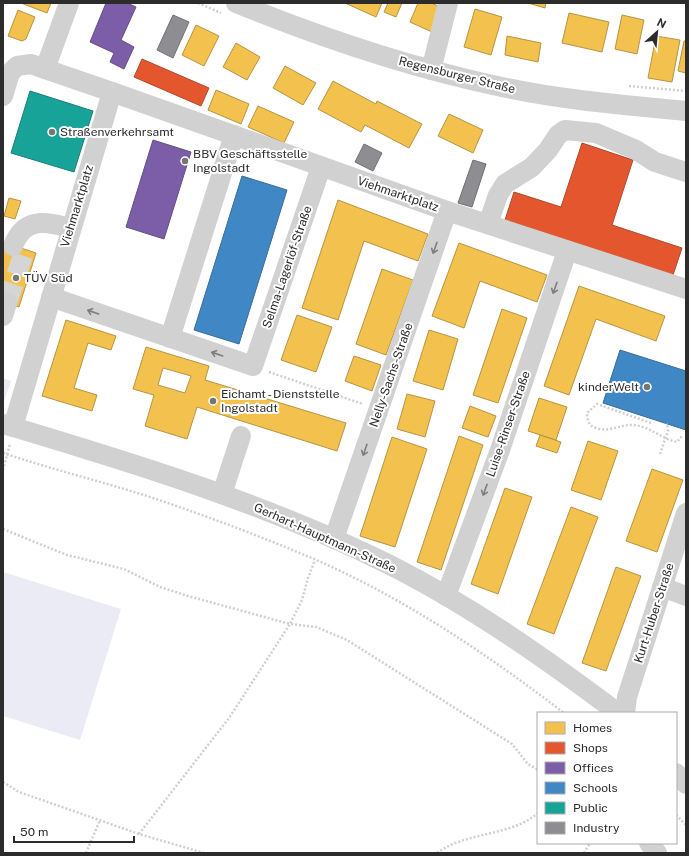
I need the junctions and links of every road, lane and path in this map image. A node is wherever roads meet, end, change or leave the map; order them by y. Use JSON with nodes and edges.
{"nodes":[{"id":1,"x":70,"y":3,"type":"edge"},
{"id":2,"x":236,"y":3,"type":"edge"},
{"id":3,"x":448,"y":3,"type":"edge"},
{"id":4,"x":45,"y":69,"type":"junction"},
{"id":5,"x":431,"y":70,"type":"junction"},
{"id":6,"x":625,"y":85,"type":"dead end"},
{"id":7,"x":686,"y":91,"type":"edge"},
{"id":8,"x":112,"y":92,"type":"junction"},
{"id":9,"x":3,"y":96,"type":"edge"},
{"id":10,"x":686,"y":111,"type":"edge"},
{"id":11,"x":234,"y":135,"type":"junction"},
{"id":12,"x":321,"y":167,"type":"junction"},
{"id":13,"x":686,"y":172,"type":"edge"},
{"id":14,"x":447,"y":211,"type":"junction"},
{"id":15,"x":488,"y":224,"type":"junction"},
{"id":16,"x":70,"y":228,"type":"junction"},
{"id":17,"x":19,"y":248,"type":"tunnel mouth"},
{"id":18,"x":567,"y":251,"type":"junction"},
{"id":19,"x":686,"y":289,"type":"edge"},
{"id":20,"x":51,"y":297,"type":"junction"},
{"id":21,"x":170,"y":338,"type":"junction"},
{"id":22,"x":254,"y":366,"type":"junction"},
{"id":23,"x":379,"y":409,"type":"junction"},
{"id":24,"x":651,"y":423,"type":"dead end"},
{"id":25,"x":667,"y":423,"type":"dead end"},
{"id":26,"x":8,"y":425,"type":"edge"},
{"id":27,"x":241,"y":436,"type":"dead end"},
{"id":28,"x":682,"y":436,"type":"dead end"},
{"id":29,"x":666,"y":438,"type":"junction"},
{"id":30,"x":3,"y":453,"type":"edge"},
{"id":31,"x":660,"y":454,"type":"dead end"},
{"id":32,"x":7,"y":455,"type":"junction"},
{"id":33,"x":3,"y":470,"type":"edge"},
{"id":34,"x":222,"y":494,"type":"junction"},
{"id":35,"x":686,"y":513,"type":"edge"},
{"id":36,"x":3,"y":529,"type":"edge"},
{"id":37,"x":334,"y":539,"type":"junction"},
{"id":38,"x":315,"y":560,"type":"junction"},
{"id":39,"x":662,"y":587,"type":"junction"},
{"id":40,"x":446,"y":596,"type":"junction"},
{"id":41,"x":686,"y":596,"type":"edge"},
{"id":42,"x":290,"y":624,"type":"junction"},
{"id":43,"x":563,"y":712,"type":"edge"},
{"id":44,"x":617,"y":712,"type":"edge"},
{"id":45,"x":625,"y":712,"type":"edge"},
{"id":46,"x":537,"y":769,"type":"edge"},
{"id":47,"x":677,"y":774,"type":"edge"},
{"id":48,"x":3,"y":782,"type":"edge"},
{"id":49,"x":686,"y":784,"type":"edge"},
{"id":50,"x":537,"y":814,"type":"edge"},
{"id":51,"x":677,"y":816,"type":"edge"},
{"id":52,"x":100,"y":820,"type":"junction"},
{"id":53,"x":686,"y":825,"type":"edge"},
{"id":54,"x":139,"y":834,"type":"junction"},
{"id":55,"x":589,"y":844,"type":"edge"},
{"id":56,"x":650,"y":844,"type":"edge"},
{"id":57,"x":86,"y":853,"type":"edge"},
{"id":58,"x":204,"y":853,"type":"edge"},
{"id":59,"x":437,"y":853,"type":"edge"},
{"id":60,"x":584,"y":853,"type":"edge"},
{"id":61,"x":657,"y":853,"type":"edge"}],
"edges":[{"from":1,"to":4,"type":"street"},
{"from":2,"to":5,"type":"street","name":"Regensburger Straße"},
{"from":3,"to":5,"type":"street"},
{"from":4,"to":8,"type":"street","name":"Viehmarktplatz"},
{"from":4,"to":9,"type":"street","name":"Viehmarktplatz"},
{"from":5,"to":10,"type":"street","name":"Regensburger Straße"},
{"from":6,"to":7,"type":"path"},
{"from":8,"to":11,"type":"street","name":"Viehmarktplatz"},
{"from":8,"to":16,"type":"street","name":"Viehmarktplatz"},
{"from":11,"to":12,"type":"street","name":"Viehmarktplatz"},
{"from":11,"to":21,"type":"street"},
{"from":12,"to":14,"type":"street","name":"Viehmarktplatz"},
{"from":12,"to":22,"type":"street","name":"Selma-Lagerlöf-Straße"},
{"from":13,"to":15,"type":"street"},
{"from":14,"to":15,"type":"street","name":"Viehmarktplatz"},
{"from":14,"to":23,"type":"street","name":"Nelly-Sachs-Straße","one_way":true},
{"from":15,"to":18,"type":"street","name":"Viehmarktplatz"},
{"from":16,"to":17,"type":"street"},
{"from":16,"to":20,"type":"street","name":"Viehmarktplatz"},
{"from":18,"to":19,"type":"street","name":"Viehmarktplatz"},
{"from":18,"to":40,"type":"street","name":"Luise-Rinser-Straße","one_way":true},
{"from":21,"to":20,"type":"street","one_way":true},
{"from":20,"to":26,"type":"street","name":"Viehmarktplatz"},
{"from":22,"to":21,"type":"street","one_way":true},
{"from":22,"to":23,"type":"path"},
{"from":23,"to":37,"type":"street","name":"Nelly-Sachs-Straße","one_way":true},
{"from":24,"to":29,"type":"path"},
{"from":25,"to":29,"type":"path"},
{"from":26,"to":32,"type":"path"},
{"from":26,"to":34,"type":"street","name":"Gerhart-Hauptmann-Straße"},
{"from":27,"to":34,"type":"street"},
{"from":28,"to":29,"type":"path"},
{"from":29,"to":31,"type":"path"},
{"from":30,"to":32,"type":"path"},
{"from":32,"to":33,"type":"path"},
{"from":32,"to":38,"type":"path"},
{"from":34,"to":37,"type":"street","name":"Gerhart-Hauptmann-Straße"},
{"from":35,"to":39,"type":"street","name":"Kurt-Huber-Straße"},
{"from":36,"to":42,"type":"path"},
{"from":37,"to":40,"type":"street","name":"Gerhart-Hauptmann-Straße"},
{"from":38,"to":42,"type":"path"},
{"from":38,"to":43,"type":"path"},
{"from":39,"to":41,"type":"street"},
{"from":39,"to":45,"type":"street","name":"Kurt-Huber-Straße"},
{"from":40,"to":44,"type":"street","name":"Gerhart-Hauptmann-Straße"},
{"from":42,"to":46,"type":"path"},
{"from":42,"to":54,"type":"path"},
{"from":47,"to":49,"type":"street"},
{"from":48,"to":52,"type":"path"},
{"from":50,"to":59,"type":"path"},
{"from":51,"to":53,"type":"path"},
{"from":52,"to":54,"type":"path"},
{"from":52,"to":57,"type":"path"},
{"from":54,"to":58,"type":"path"},
{"from":55,"to":60,"type":"path"},
{"from":56,"to":61,"type":"street"}]}
